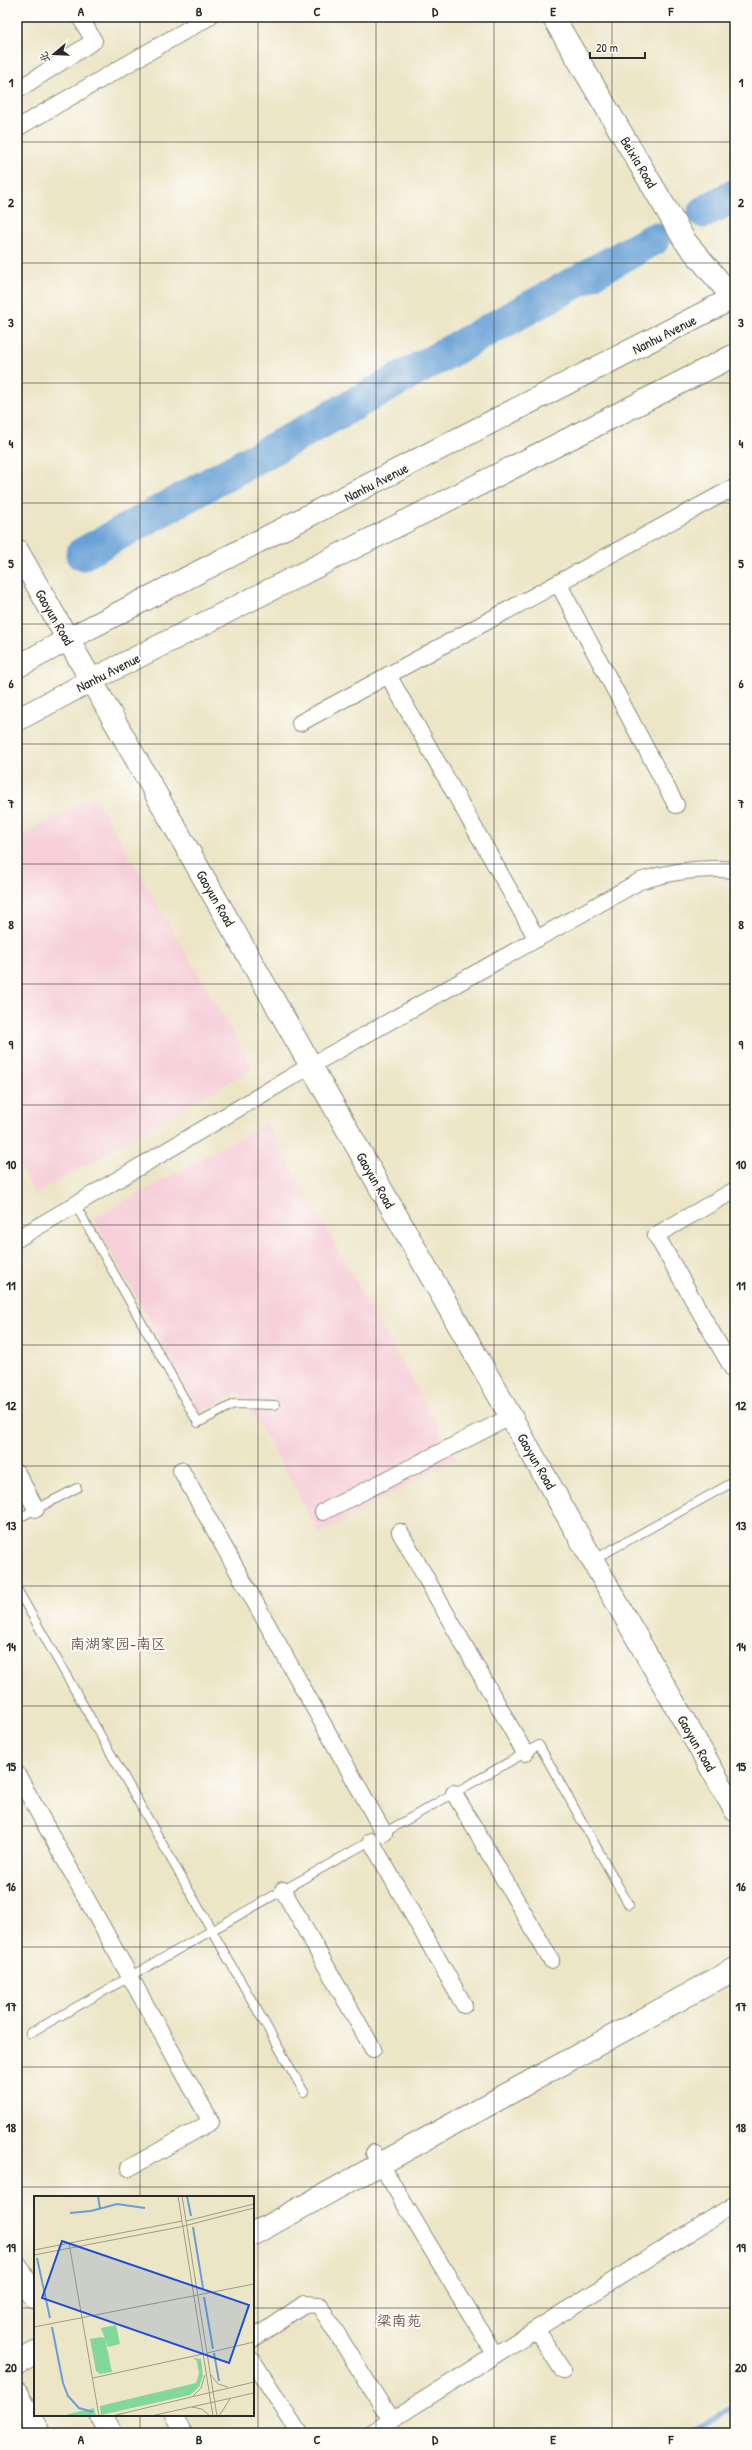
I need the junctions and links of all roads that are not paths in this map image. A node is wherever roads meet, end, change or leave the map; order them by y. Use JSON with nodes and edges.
{"nodes":[{"id":1,"x":80,"y":17,"type":"edge"},
{"id":2,"x":208,"y":17,"type":"edge"},
{"id":3,"x":553,"y":17,"type":"edge"},
{"id":4,"x":560,"y":17,"type":"edge"},
{"id":5,"x":17,"y":86,"type":"edge"},
{"id":6,"x":17,"y":128,"type":"edge"},
{"id":7,"x":735,"y":296,"type":"edge"},
{"id":8,"x":735,"y":355,"type":"edge"},
{"id":9,"x":735,"y":495,"type":"edge"},
{"id":10,"x":17,"y":538,"type":"edge"},
{"id":11,"x":17,"y":550,"type":"edge"},
{"id":12,"x":558,"y":583,"type":"junction"},
{"id":13,"x":71,"y":638,"type":"junction"},
{"id":14,"x":17,"y":667,"type":"edge"},
{"id":15,"x":388,"y":675,"type":"junction"},
{"id":16,"x":94,"y":678,"type":"junction"},
{"id":17,"x":17,"y":720,"type":"edge"},
{"id":18,"x":300,"y":723,"type":"dead end"},
{"id":19,"x":676,"y":805,"type":"dead end"},
{"id":20,"x":735,"y":870,"type":"edge"},
{"id":21,"x":536,"y":939,"type":"junction"},
{"id":22,"x":313,"y":1064,"type":"junction"},
{"id":23,"x":735,"y":1190,"type":"edge"},
{"id":24,"x":75,"y":1204,"type":"junction"},
{"id":25,"x":17,"y":1239,"type":"edge"},
{"id":26,"x":735,"y":1373,"type":"edge"},
{"id":27,"x":275,"y":1405,"type":"dead end"},
{"id":28,"x":512,"y":1416,"type":"junction"},
{"id":29,"x":181,"y":1470,"type":"dead end"},
{"id":30,"x":17,"y":1473,"type":"edge"},
{"id":31,"x":735,"y":1481,"type":"edge"},
{"id":32,"x":77,"y":1488,"type":"dead end"},
{"id":33,"x":36,"y":1509,"type":"junction"},
{"id":34,"x":323,"y":1512,"type":"dead end"},
{"id":35,"x":17,"y":1519,"type":"edge"},
{"id":36,"x":400,"y":1532,"type":"dead end"},
{"id":37,"x":595,"y":1558,"type":"junction"},
{"id":38,"x":17,"y":1589,"type":"edge"},
{"id":39,"x":525,"y":1753,"type":"junction"},
{"id":40,"x":17,"y":1774,"type":"edge"},
{"id":41,"x":735,"y":1792,"type":"edge"},
{"id":42,"x":454,"y":1793,"type":"junction"},
{"id":43,"x":735,"y":1810,"type":"edge"},
{"id":44,"x":377,"y":1837,"type":"junction"},
{"id":45,"x":283,"y":1890,"type":"junction"},
{"id":46,"x":629,"y":1905,"type":"dead end"},
{"id":47,"x":212,"y":1930,"type":"junction"},
{"id":48,"x":735,"y":1955,"type":"edge"},
{"id":49,"x":551,"y":1960,"type":"dead end"},
{"id":50,"x":735,"y":1969,"type":"edge"},
{"id":51,"x":130,"y":1977,"type":"junction"},
{"id":52,"x":464,"y":2005,"type":"dead end"},
{"id":53,"x":30,"y":2033,"type":"dead end"},
{"id":54,"x":373,"y":2049,"type":"dead end"},
{"id":55,"x":304,"y":2092,"type":"dead end"},
{"id":56,"x":378,"y":2159,"type":"junction"},
{"id":57,"x":129,"y":2168,"type":"dead end"},
{"id":58,"x":735,"y":2204,"type":"edge"},
{"id":59,"x":254,"y":2220,"type":"edge"},
{"id":60,"x":254,"y":2233,"type":"edge"},
{"id":61,"x":17,"y":2268,"type":"edge"},
{"id":62,"x":34,"y":2296,"type":"edge"},
{"id":63,"x":536,"y":2329,"type":"junction"},
{"id":64,"x":254,"y":2338,"type":"edge"},
{"id":65,"x":34,"y":2341,"type":"edge"},
{"id":66,"x":17,"y":2351,"type":"edge"},
{"id":67,"x":34,"y":2354,"type":"edge"},
{"id":68,"x":495,"y":2355,"type":"junction"},
{"id":69,"x":254,"y":2363,"type":"edge"},
{"id":70,"x":17,"y":2364,"type":"edge"},
{"id":71,"x":563,"y":2371,"type":"dead end"},
{"id":72,"x":17,"y":2393,"type":"edge"},
{"id":73,"x":102,"y":2416,"type":"edge"},
{"id":74,"x":175,"y":2416,"type":"edge"},
{"id":75,"x":391,"y":2420,"type":"junction"},
{"id":76,"x":40,"y":2433,"type":"edge"},
{"id":77,"x":111,"y":2433,"type":"edge"},
{"id":78,"x":184,"y":2433,"type":"edge"},
{"id":79,"x":299,"y":2433,"type":"edge"},
{"id":80,"x":371,"y":2433,"type":"edge"}],
"edges":[{"from":1,"to":5,"type":"street"},
{"from":2,"to":6,"type":"street"},
{"from":3,"to":7,"type":"main road","name":"Beixia Road"},
{"from":4,"to":7,"type":"main road","name":"Beixia Road"},
{"from":7,"to":13,"type":"main road","name":"Nanhu Avenue"},
{"from":8,"to":16,"type":"main road","name":"Nanhu Avenue"},
{"from":9,"to":12,"type":"street"},
{"from":10,"to":13,"type":"main road","name":"Gaoyun Road"},
{"from":11,"to":13,"type":"main road","name":"Gaoyun Road"},
{"from":12,"to":15,"type":"street"},
{"from":12,"to":19,"type":"street"},
{"from":13,"to":14,"type":"main road","name":"Nanhu Avenue"},
{"from":13,"to":16,"type":"main road","name":"Gaoyun Road"},
{"from":15,"to":18,"type":"street"},
{"from":15,"to":21,"type":"street"},
{"from":16,"to":17,"type":"main road","name":"Nanhu Avenue"},
{"from":16,"to":22,"type":"main road","name":"Gaoyun Road"},
{"from":20,"to":21,"type":"street"},
{"from":21,"to":22,"type":"street"},
{"from":22,"to":24,"type":"street"},
{"from":22,"to":28,"type":"main road","name":"Gaoyun Road"},
{"from":22,"to":37,"type":"main road","name":"Gaoyun Road"},
{"from":23,"to":26,"type":"street"},
{"from":24,"to":25,"type":"street"},
{"from":24,"to":27,"type":"lane"},
{"from":28,"to":34,"type":"street"},
{"from":28,"to":37,"type":"main road","name":"Gaoyun Road"},
{"from":29,"to":44,"type":"street"},
{"from":30,"to":33,"type":"street"},
{"from":31,"to":37,"type":"lane"},
{"from":32,"to":33,"type":"lane"},
{"from":33,"to":35,"type":"lane"},
{"from":36,"to":39,"type":"street"},
{"from":37,"to":41,"type":"main road","name":"Gaoyun Road"},
{"from":37,"to":43,"type":"main road","name":"Gaoyun Road"},
{"from":38,"to":47,"type":"lane"},
{"from":39,"to":42,"type":"lane"},
{"from":39,"to":46,"type":"lane"},
{"from":40,"to":51,"type":"street"},
{"from":42,"to":44,"type":"lane"},
{"from":42,"to":49,"type":"street"},
{"from":44,"to":45,"type":"lane"},
{"from":44,"to":52,"type":"street"},
{"from":45,"to":47,"type":"lane"},
{"from":45,"to":54,"type":"street"},
{"from":47,"to":51,"type":"lane"},
{"from":47,"to":55,"type":"lane"},
{"from":48,"to":56,"type":"main road"},
{"from":50,"to":56,"type":"main road"},
{"from":51,"to":53,"type":"lane"},
{"from":51,"to":57,"type":"street"},
{"from":56,"to":59,"type":"main road"},
{"from":56,"to":60,"type":"main road"},
{"from":56,"to":68,"type":"street"},
{"from":58,"to":63,"type":"street"},
{"from":61,"to":62,"type":"main road"},
{"from":63,"to":68,"type":"street"},
{"from":63,"to":71,"type":"street"},
{"from":64,"to":75,"type":"street"},
{"from":65,"to":66,"type":"main road"},
{"from":67,"to":70,"type":"main road"},
{"from":68,"to":75,"type":"street"},
{"from":69,"to":79,"type":"street"},
{"from":72,"to":76,"type":"main road"},
{"from":73,"to":77,"type":"main road"},
{"from":74,"to":78,"type":"street"},
{"from":75,"to":80,"type":"street"}]}
